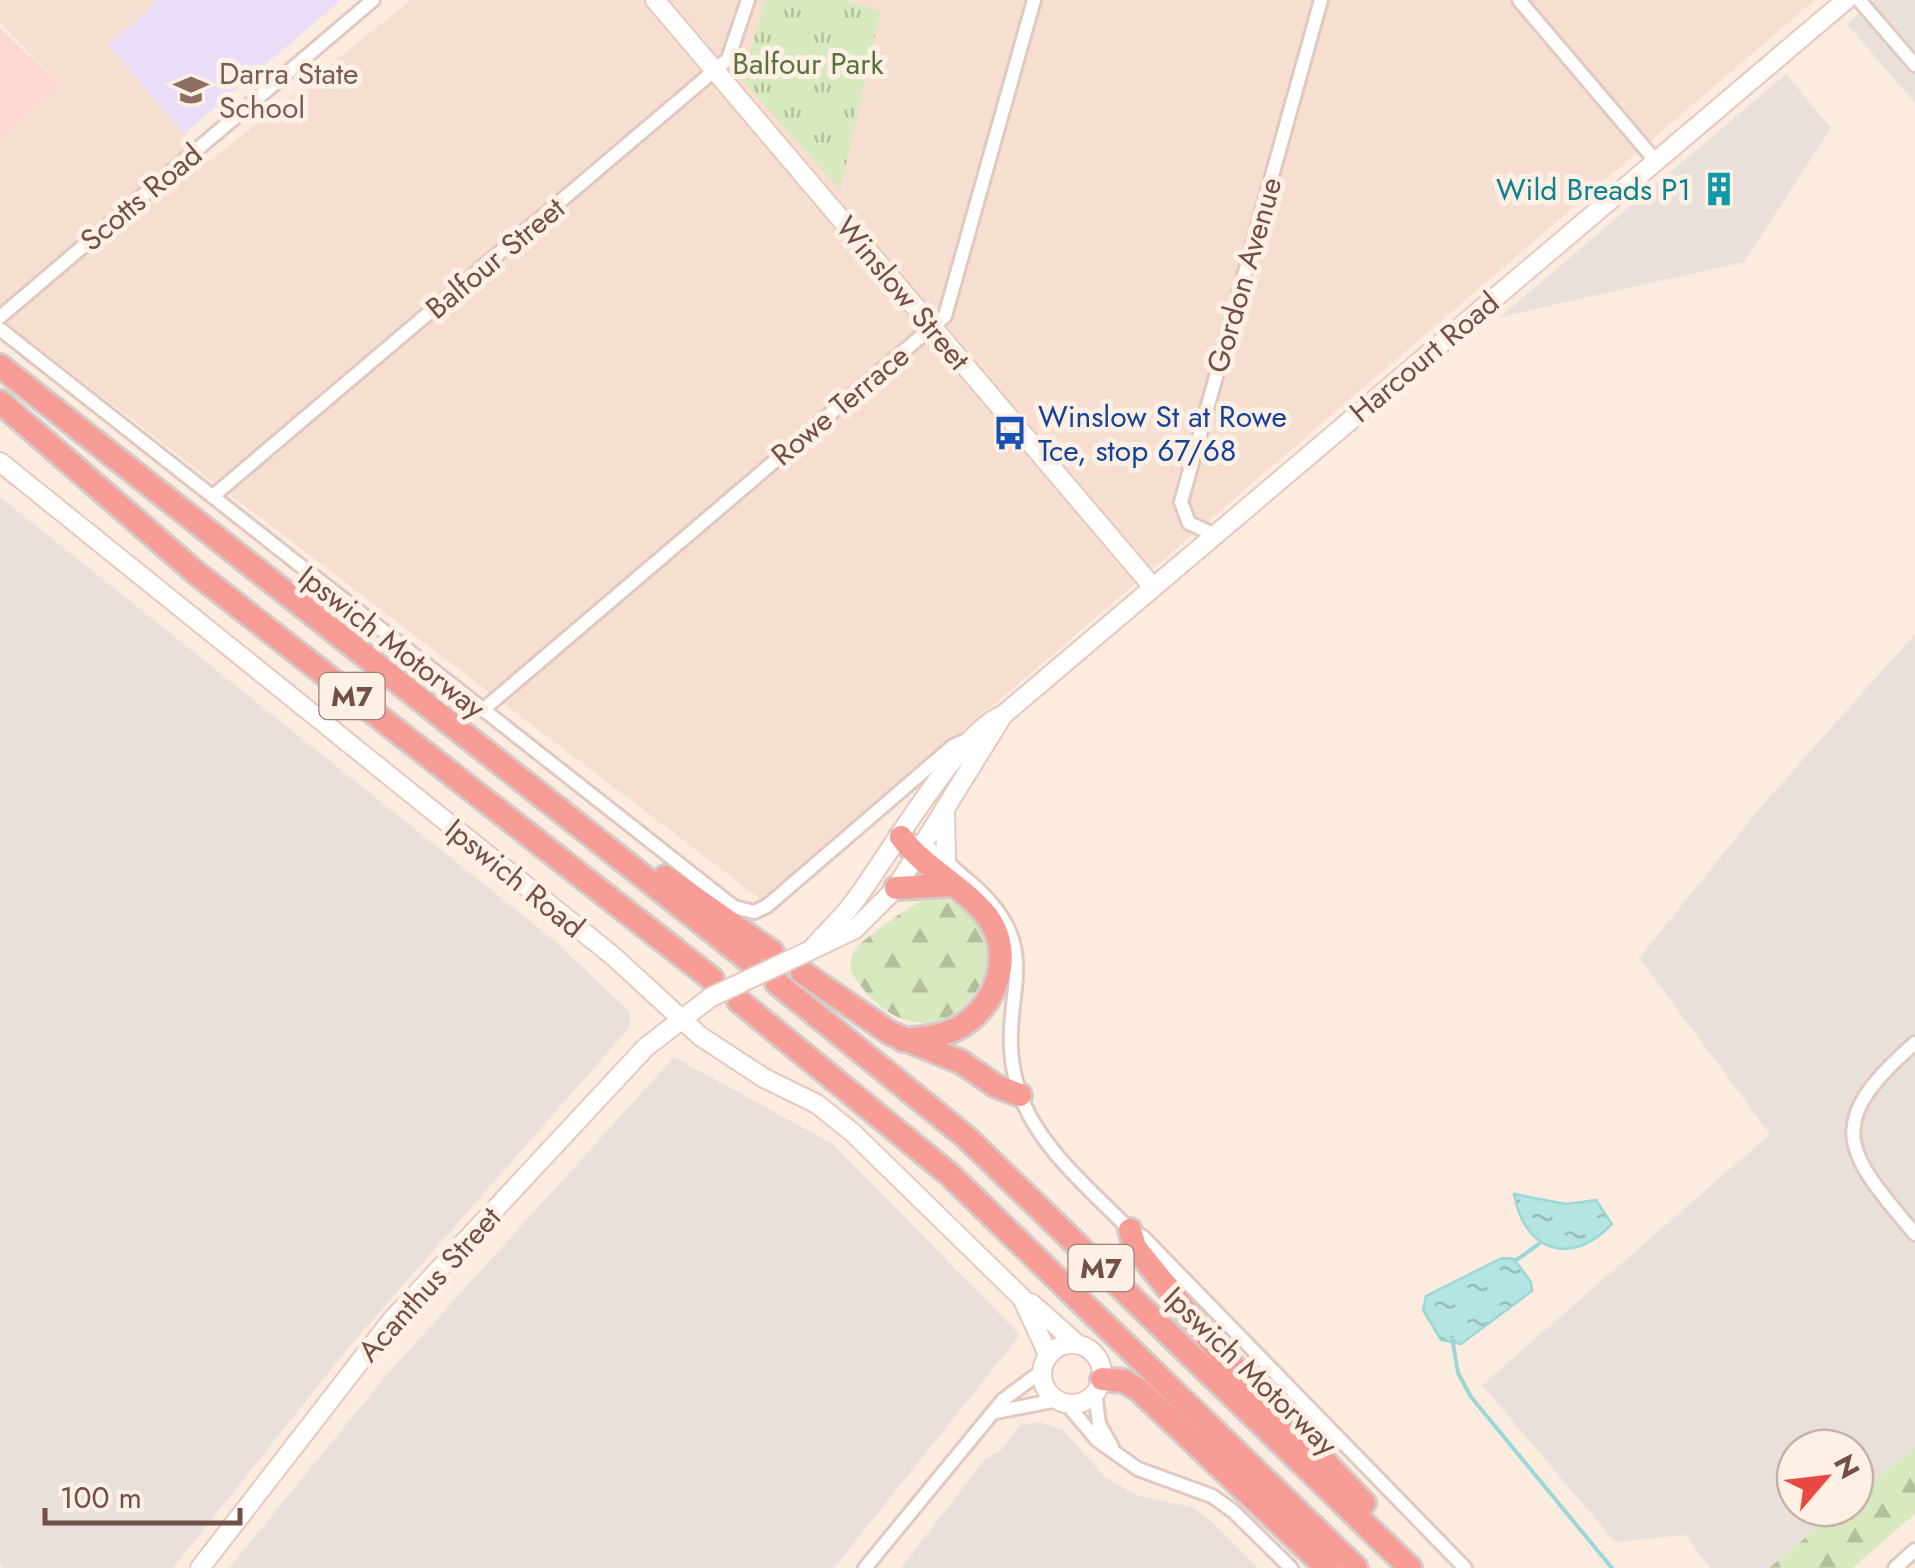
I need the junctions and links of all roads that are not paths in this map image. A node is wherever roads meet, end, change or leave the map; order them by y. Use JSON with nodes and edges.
{"nodes":[{"id":1,"x":372,"y":0,"type":"edge"},
{"id":2,"x":654,"y":0,"type":"edge"},
{"id":3,"x":748,"y":0,"type":"edge"},
{"id":4,"x":1034,"y":0,"type":"edge"},
{"id":5,"x":1320,"y":0,"type":"edge"},
{"id":6,"x":1519,"y":0,"type":"edge"},
{"id":7,"x":1846,"y":0,"type":"edge"},
{"id":8,"x":1858,"y":0,"type":"edge"},
{"id":9,"x":1915,"y":64,"type":"edge"},
{"id":10,"x":714,"y":72,"type":"junction"},
{"id":11,"x":1654,"y":159,"type":"junction"},
{"id":12,"x":0,"y":317,"type":"edge"},
{"id":13,"x":931,"y":327,"type":"junction"},
{"id":14,"x":0,"y":329,"type":"edge"},
{"id":15,"x":0,"y":366,"type":"edge"},
{"id":16,"x":0,"y":402,"type":"edge"},
{"id":17,"x":0,"y":462,"type":"edge"},
{"id":18,"x":213,"y":496,"type":"junction"},
{"id":19,"x":1212,"y":534,"type":"junction"},
{"id":20,"x":1152,"y":586,"type":"junction"},
{"id":21,"x":485,"y":708,"type":"junction"},
{"id":22,"x":1003,"y":714,"type":"junction"},
{"id":23,"x":972,"y":737,"type":"junction"},
{"id":24,"x":945,"y":808,"type":"junction"},
{"id":25,"x":913,"y":846,"type":"junction"},
{"id":26,"x":624,"y":862,"type":"junction"},
{"id":27,"x":948,"y":873,"type":"junction"},
{"id":28,"x":896,"y":888,"type":"junction"},
{"id":29,"x":812,"y":950,"type":"junction"},
{"id":30,"x":772,"y":952,"type":"dead end"},
{"id":31,"x":750,"y":962,"type":"dead end"},
{"id":32,"x":802,"y":972,"type":"dead end"},
{"id":33,"x":778,"y":983,"type":"dead end"},
{"id":34,"x":711,"y":988,"type":"junction"},
{"id":35,"x":739,"y":1001,"type":"dead end"},
{"id":36,"x":679,"y":1019,"type":"junction"},
{"id":37,"x":903,"y":1040,"type":"junction"},
{"id":38,"x":1915,"y":1043,"type":"edge"},
{"id":39,"x":1020,"y":1095,"type":"junction"},
{"id":40,"x":1130,"y":1230,"type":"junction"},
{"id":41,"x":1915,"y":1234,"type":"edge"},
{"id":42,"x":1022,"y":1298,"type":"junction"},
{"id":43,"x":1076,"y":1344,"type":"junction"},
{"id":44,"x":1045,"y":1363,"type":"junction"},
{"id":45,"x":1098,"y":1386,"type":"junction"},
{"id":46,"x":1061,"y":1402,"type":"junction"},
{"id":47,"x":996,"y":1412,"type":"junction"},
{"id":48,"x":1116,"y":1454,"type":"junction"},
{"id":49,"x":1915,"y":1550,"type":"edge"},
{"id":50,"x":200,"y":1568,"type":"edge"},
{"id":51,"x":866,"y":1568,"type":"edge"},
{"id":52,"x":1291,"y":1568,"type":"edge"},
{"id":53,"x":1328,"y":1568,"type":"edge"},
{"id":54,"x":1356,"y":1568,"type":"edge"},
{"id":55,"x":1410,"y":1568,"type":"edge"},
{"id":56,"x":1428,"y":1568,"type":"edge"},
{"id":57,"x":1465,"y":1568,"type":"edge"},
{"id":58,"x":1894,"y":1568,"type":"edge"}],
"edges":[{"from":1,"to":12,"type":"street","name":"Scotts Road"},
{"from":2,"to":10,"type":"main road","name":"Winslow Street"},
{"from":3,"to":10,"type":"street","name":"Balfour Street"},
{"from":4,"to":13,"type":"street","name":"Rowe Terrace"},
{"from":5,"to":19,"type":"street","name":"Gordon Avenue"},
{"from":6,"to":11,"type":"street"},
{"from":7,"to":11,"type":"main road","name":"Harcourt Road"},
{"from":8,"to":9,"type":"street"},
{"from":10,"to":13,"type":"main road","name":"Winslow Street"},
{"from":10,"to":18,"type":"street","name":"Balfour Street"},
{"from":11,"to":19,"type":"main road","name":"Harcourt Road"},
{"from":13,"to":20,"type":"main road","name":"Winslow Street"},
{"from":13,"to":21,"type":"street","name":"Rowe Terrace"},
{"from":14,"to":18,"type":"street"},
{"from":15,"to":26,"type":"highway","name":"Ipswich Motorway","number":"M7"},
{"from":16,"to":34,"type":"highway","number":"M7"},
{"from":17,"to":36,"type":"main road","name":"Ipswich Road"},
{"from":18,"to":21,"type":"street"},
{"from":19,"to":20,"type":"main road","name":"Harcourt Road"},
{"from":20,"to":22,"type":"main road","name":"Harcourt Road"},
{"from":21,"to":23,"type":"street","name":"Harcourt Road"},
{"from":22,"to":23,"type":"main road","name":"Harcourt Road"},
{"from":22,"to":24,"type":"main road","name":"Harcourt Road"},
{"from":23,"to":25,"type":"main road","name":"Harcourt Road"},
{"from":24,"to":25,"type":"main road","name":"Harcourt Road"},
{"from":24,"to":27,"type":"main road"},
{"from":25,"to":27,"type":"highway"},
{"from":25,"to":28,"type":"main road","name":"Harcourt Road"},
{"from":25,"to":29,"type":"main road","name":"Harcourt Road"},
{"from":26,"to":30,"type":"highway"},
{"from":26,"to":31,"type":"highway","name":"Ipswich Motorway","number":"M7"},
{"from":27,"to":28,"type":"highway"},
{"from":27,"to":37,"type":"highway"},
{"from":27,"to":39,"type":"street"},
{"from":28,"to":29,"type":"main road","name":"Harcourt Road"},
{"from":29,"to":34,"type":"main road","name":"Harcourt Road","bridge":true},
{"from":32,"to":37,"type":"highway"},
{"from":33,"to":55,"type":"highway","name":"Ipswich Motorway","number":"M7"},
{"from":34,"to":36,"type":"main road","name":"Harcourt Road"},
{"from":35,"to":54,"type":"highway","number":"M7"},
{"from":36,"to":42,"type":"main road","name":"Ipswich Road"},
{"from":36,"to":50,"type":"main road","name":"Acanthus Street"},
{"from":37,"to":39,"type":"highway"},
{"from":38,"to":41,"type":"street"},
{"from":39,"to":40,"type":"street"},
{"from":40,"to":56,"type":"highway"},
{"from":40,"to":57,"type":"street"},
{"from":42,"to":43,"type":"main road","name":"Ipswich Road"},
{"from":42,"to":44,"type":"main road","name":"Ipswich Road"},
{"from":43,"to":44,"type":"main road"},
{"from":43,"to":45,"type":"main road"},
{"from":44,"to":46,"type":"main road"},
{"from":44,"to":47,"type":"street"},
{"from":45,"to":46,"type":"main road"},
{"from":45,"to":48,"type":"street"},
{"from":45,"to":53,"type":"highway"},
{"from":46,"to":47,"type":"street"},
{"from":46,"to":48,"type":"street"},
{"from":47,"to":51,"type":"street"},
{"from":48,"to":52,"type":"street"},
{"from":49,"to":58,"type":"street"}]}
